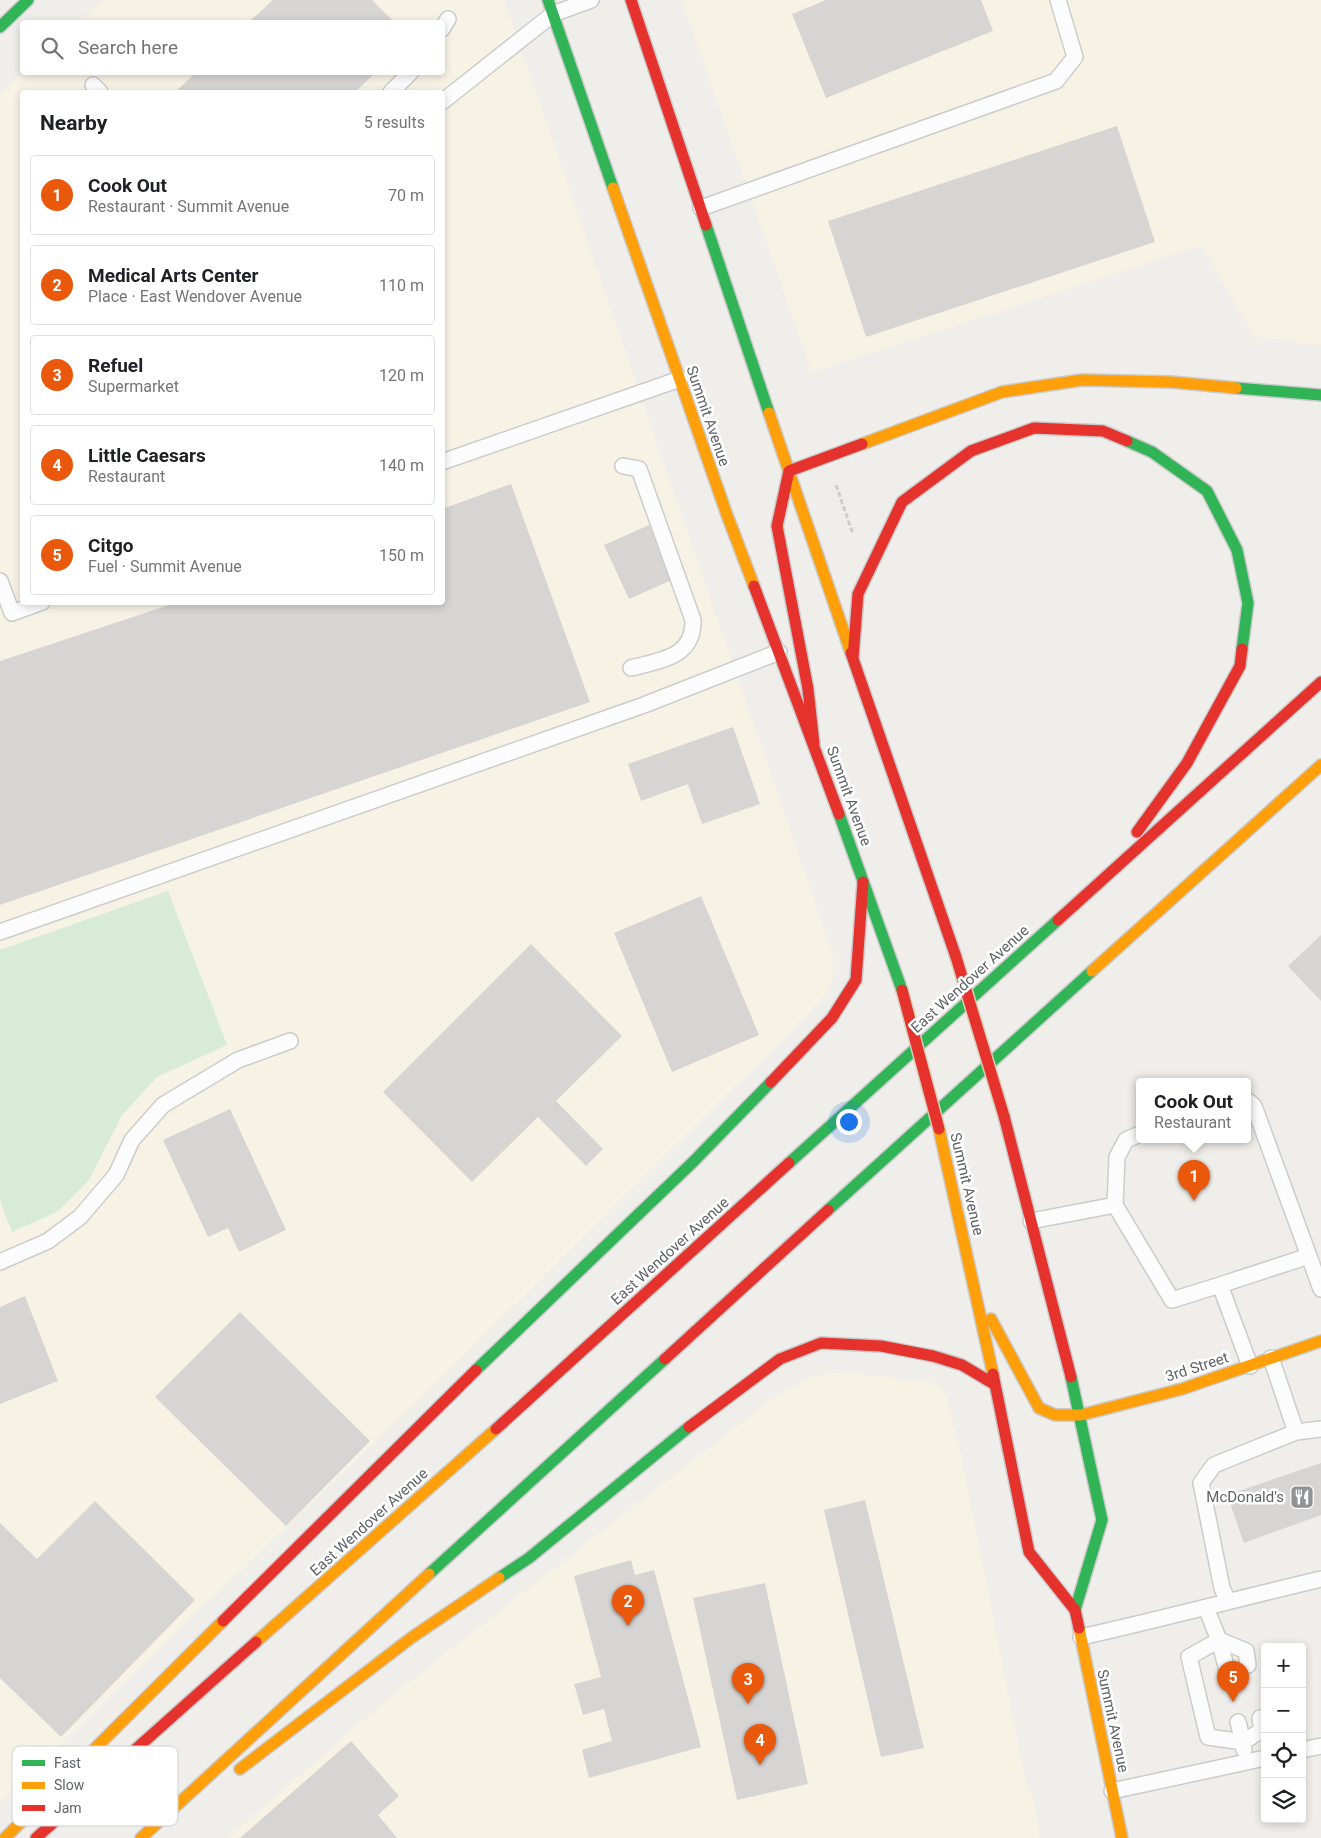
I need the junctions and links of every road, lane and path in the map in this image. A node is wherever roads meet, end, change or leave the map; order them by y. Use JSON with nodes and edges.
{"nodes":[{"id":1,"x":28,"y":0,"type":"edge"},
{"id":2,"x":591,"y":0,"type":"edge"},
{"id":3,"x":631,"y":0,"type":"edge"},
{"id":4,"x":1058,"y":0,"type":"edge"},
{"id":5,"x":551,"y":7,"type":"edge"},
{"id":6,"x":0,"y":27,"type":"edge"},
{"id":7,"x":407,"y":75,"type":"edge"},
{"id":8,"x":393,"y":90,"type":"edge"},
{"id":9,"x":445,"y":99,"type":"edge"},
{"id":10,"x":701,"y":208,"type":"junction"},
{"id":11,"x":680,"y":379,"type":"junction"},
{"id":12,"x":1321,"y":395,"type":"edge"},
{"id":13,"x":445,"y":461,"type":"edge"},
{"id":14,"x":623,"y":466,"type":"dead end"},
{"id":15,"x":789,"y":472,"type":"junction"},
{"id":16,"x":835,"y":482,"type":"dead end"},
{"id":17,"x":854,"y":535,"type":"dead end"},
{"id":18,"x":0,"y":581,"type":"edge"},
{"id":19,"x":34,"y":605,"type":"edge"},
{"id":20,"x":779,"y":652,"type":"junction"},
{"id":21,"x":853,"y":658,"type":"junction"},
{"id":22,"x":631,"y":668,"type":"dead end"},
{"id":23,"x":1321,"y":682,"type":"edge"},
{"id":24,"x":814,"y":744,"type":"junction"},
{"id":25,"x":1321,"y":765,"type":"edge"},
{"id":26,"x":1321,"y":782,"type":"edge"},
{"id":27,"x":1279,"y":804,"type":"junction"},
{"id":28,"x":1104,"y":877,"type":"junction"},
{"id":29,"x":863,"y":882,"type":"junction"},
{"id":30,"x":0,"y":932,"type":"edge"},
{"id":31,"x":290,"y":1040,"type":"dead end"},
{"id":32,"x":1251,"y":1104,"type":"edge"},
{"id":33,"x":1136,"y":1136,"type":"edge"},
{"id":34,"x":1115,"y":1205,"type":"junction"},
{"id":35,"x":1031,"y":1222,"type":"junction"},
{"id":36,"x":1309,"y":1256,"type":"junction"},
{"id":37,"x":0,"y":1262,"type":"edge"},
{"id":38,"x":1220,"y":1285,"type":"junction"},
{"id":39,"x":975,"y":1288,"type":"junction"},
{"id":40,"x":1321,"y":1289,"type":"edge"},
{"id":41,"x":1321,"y":1341,"type":"edge"},
{"id":42,"x":1271,"y":1358,"type":"junction"},
{"id":43,"x":1250,"y":1366,"type":"junction"},
{"id":44,"x":994,"y":1384,"type":"junction"},
{"id":45,"x":1081,"y":1415,"type":"junction"},
{"id":46,"x":1321,"y":1428,"type":"edge"},
{"id":47,"x":1296,"y":1432,"type":"junction"},
{"id":48,"x":1321,"y":1579,"type":"edge"},
{"id":49,"x":1228,"y":1601,"type":"junction"},
{"id":50,"x":1206,"y":1608,"type":"junction"},
{"id":51,"x":1075,"y":1610,"type":"junction"},
{"id":52,"x":1080,"y":1637,"type":"junction"},
{"id":53,"x":1219,"y":1640,"type":"junction"},
{"id":54,"x":1248,"y":1665,"type":"dead end"},
{"id":55,"x":1227,"y":1670,"type":"dead end"},
{"id":56,"x":1260,"y":1718,"type":"dead end"},
{"id":57,"x":1238,"y":1722,"type":"dead end"},
{"id":58,"x":1243,"y":1742,"type":"junction"},
{"id":59,"x":98,"y":1746,"type":"edge"},
{"id":60,"x":139,"y":1746,"type":"edge"},
{"id":61,"x":1321,"y":1746,"type":"edge"},
{"id":62,"x":1306,"y":1749,"type":"edge"},
{"id":63,"x":1261,"y":1759,"type":"edge"},
{"id":64,"x":1245,"y":1762,"type":"junction"},
{"id":65,"x":228,"y":1778,"type":"dead end"},
{"id":66,"x":1112,"y":1790,"type":"junction"},
{"id":67,"x":204,"y":1796,"type":"dead end"},
{"id":68,"x":178,"y":1804,"type":"edge"},
{"id":69,"x":178,"y":1816,"type":"edge"},
{"id":70,"x":17,"y":1826,"type":"edge"},
{"id":71,"x":49,"y":1826,"type":"edge"},
{"id":72,"x":154,"y":1826,"type":"edge"},
{"id":73,"x":165,"y":1826,"type":"edge"},
{"id":74,"x":5,"y":1838,"type":"edge"},
{"id":75,"x":36,"y":1838,"type":"edge"},
{"id":76,"x":141,"y":1838,"type":"edge"},
{"id":77,"x":150,"y":1838,"type":"edge"},
{"id":78,"x":1122,"y":1838,"type":"edge"}],
"edges":[{"from":1,"to":6,"type":"main road"},
{"from":2,"to":5,"type":"lane"},
{"from":3,"to":10,"type":"main road","name":"Summit Avenue"},
{"from":4,"to":10,"type":"lane"},
{"from":5,"to":9,"type":"lane"},
{"from":5,"to":11,"type":"main road","name":"Summit Avenue"},
{"from":7,"to":8,"type":"lane"},
{"from":10,"to":15,"type":"main road","name":"Summit Avenue"},
{"from":11,"to":13,"type":"lane"},
{"from":11,"to":20,"type":"main road","name":"Summit Avenue"},
{"from":12,"to":15,"type":"main road"},
{"from":14,"to":22,"type":"lane"},
{"from":15,"to":21,"type":"main road","name":"Summit Avenue"},
{"from":15,"to":24,"type":"main road"},
{"from":16,"to":17,"type":"path"},
{"from":18,"to":19,"type":"lane"},
{"from":20,"to":24,"type":"main road","name":"Summit Avenue"},
{"from":20,"to":30,"type":"lane"},
{"from":21,"to":28,"type":"main road"},
{"from":21,"to":35,"type":"main road","name":"Summit Avenue","bridge":true},
{"from":23,"to":28,"type":"main road","name":"East Wendover Avenue"},
{"from":24,"to":29,"type":"main road","name":"Summit Avenue"},
{"from":25,"to":27,"type":"main road"},
{"from":26,"to":27,"type":"main road"},
{"from":27,"to":68,"type":"main road"},
{"from":28,"to":60,"type":"main road","name":"East Wendover Avenue"},
{"from":29,"to":39,"type":"main road","name":"Summit Avenue","bridge":true},
{"from":29,"to":59,"type":"main road"},
{"from":31,"to":37,"type":"lane"},
{"from":32,"to":36,"type":"lane"},
{"from":33,"to":34,"type":"lane"},
{"from":34,"to":35,"type":"lane"},
{"from":34,"to":38,"type":"lane"},
{"from":35,"to":45,"type":"main road","name":"Summit Avenue"},
{"from":36,"to":38,"type":"lane"},
{"from":36,"to":40,"type":"lane"},
{"from":38,"to":43,"type":"lane"},
{"from":39,"to":44,"type":"main road","name":"Summit Avenue"},
{"from":39,"to":45,"type":"main road","name":"3rd Street"},
{"from":41,"to":42,"type":"main road","name":"3rd Street"},
{"from":42,"to":43,"type":"main road","name":"3rd Street"},
{"from":42,"to":47,"type":"lane"},
{"from":43,"to":45,"type":"main road","name":"3rd Street"},
{"from":44,"to":51,"type":"main road","name":"Summit Avenue"},
{"from":44,"to":65,"type":"main road"},
{"from":45,"to":51,"type":"main road","name":"Summit Avenue"},
{"from":46,"to":47,"type":"lane"},
{"from":47,"to":49,"type":"lane"},
{"from":48,"to":49,"type":"lane"},
{"from":49,"to":50,"type":"lane"},
{"from":50,"to":52,"type":"lane"},
{"from":50,"to":53,"type":"lane"},
{"from":51,"to":52,"type":"main road","name":"Summit Avenue"},
{"from":52,"to":66,"type":"main road","name":"Summit Avenue"},
{"from":53,"to":54,"type":"lane"},
{"from":53,"to":55,"type":"lane"},
{"from":53,"to":58,"type":"lane"},
{"from":56,"to":58,"type":"lane"},
{"from":57,"to":58,"type":"lane"},
{"from":58,"to":64,"type":"lane"},
{"from":61,"to":62,"type":"lane"},
{"from":63,"to":64,"type":"lane"},
{"from":64,"to":66,"type":"lane"},
{"from":66,"to":78,"type":"main road","name":"Summit Avenue"},
{"from":67,"to":69,"type":"main road"},
{"from":70,"to":74,"type":"main road"},
{"from":71,"to":75,"type":"main road","name":"East Wendover Avenue"},
{"from":72,"to":76,"type":"main road"},
{"from":73,"to":77,"type":"main road"}]}
